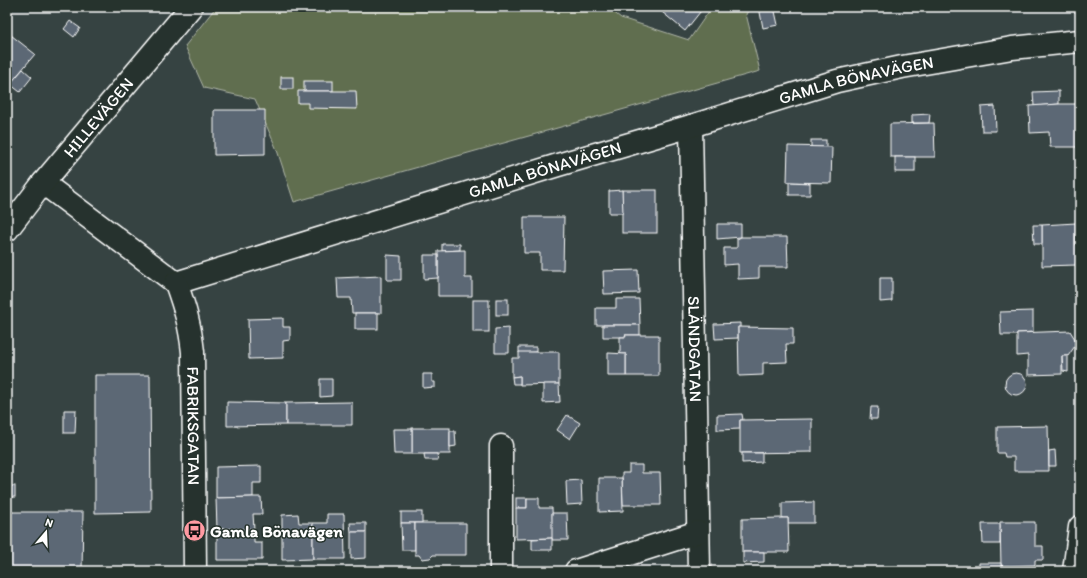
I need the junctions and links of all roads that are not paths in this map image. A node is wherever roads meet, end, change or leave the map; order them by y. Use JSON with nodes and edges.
{"nodes":[{"id":1,"x":191,"y":7,"type":"edge"},
{"id":2,"x":1080,"y":41,"type":"edge"},
{"id":3,"x":691,"y":126,"type":"junction"},
{"id":4,"x":43,"y":183,"type":"junction"},
{"id":5,"x":7,"y":230,"type":"edge"},
{"id":6,"x":176,"y":284,"type":"junction"},
{"id":7,"x":501,"y":446,"type":"dead end"},
{"id":8,"x":1080,"y":527,"type":"edge"},
{"id":9,"x":698,"y":532,"type":"junction"},
{"id":10,"x":195,"y":571,"type":"edge"},
{"id":11,"x":501,"y":571,"type":"edge"},
{"id":12,"x":576,"y":571,"type":"edge"},
{"id":13,"x":699,"y":571,"type":"edge"},
{"id":14,"x":1074,"y":571,"type":"edge"}],
"edges":[{"from":1,"to":4,"type":"street","name":"HILLEVÄGEN"},
{"from":2,"to":3,"type":"street","name":"GAMLA BÖNAVÄGEN"},
{"from":3,"to":6,"type":"street","name":"GAMLA BÖNAVÄGEN"},
{"from":3,"to":9,"type":"street","name":"SLÄNDGATAN"},
{"from":4,"to":5,"type":"street","name":"HILLEVÄGEN"},
{"from":4,"to":6,"type":"street"},
{"from":6,"to":10,"type":"street","name":"FABRIKSGATAN"},
{"from":7,"to":11,"type":"street"},
{"from":8,"to":14,"type":"street"},
{"from":9,"to":12,"type":"street"},
{"from":9,"to":13,"type":"street","name":"SLÄNDGATAN"}]}
